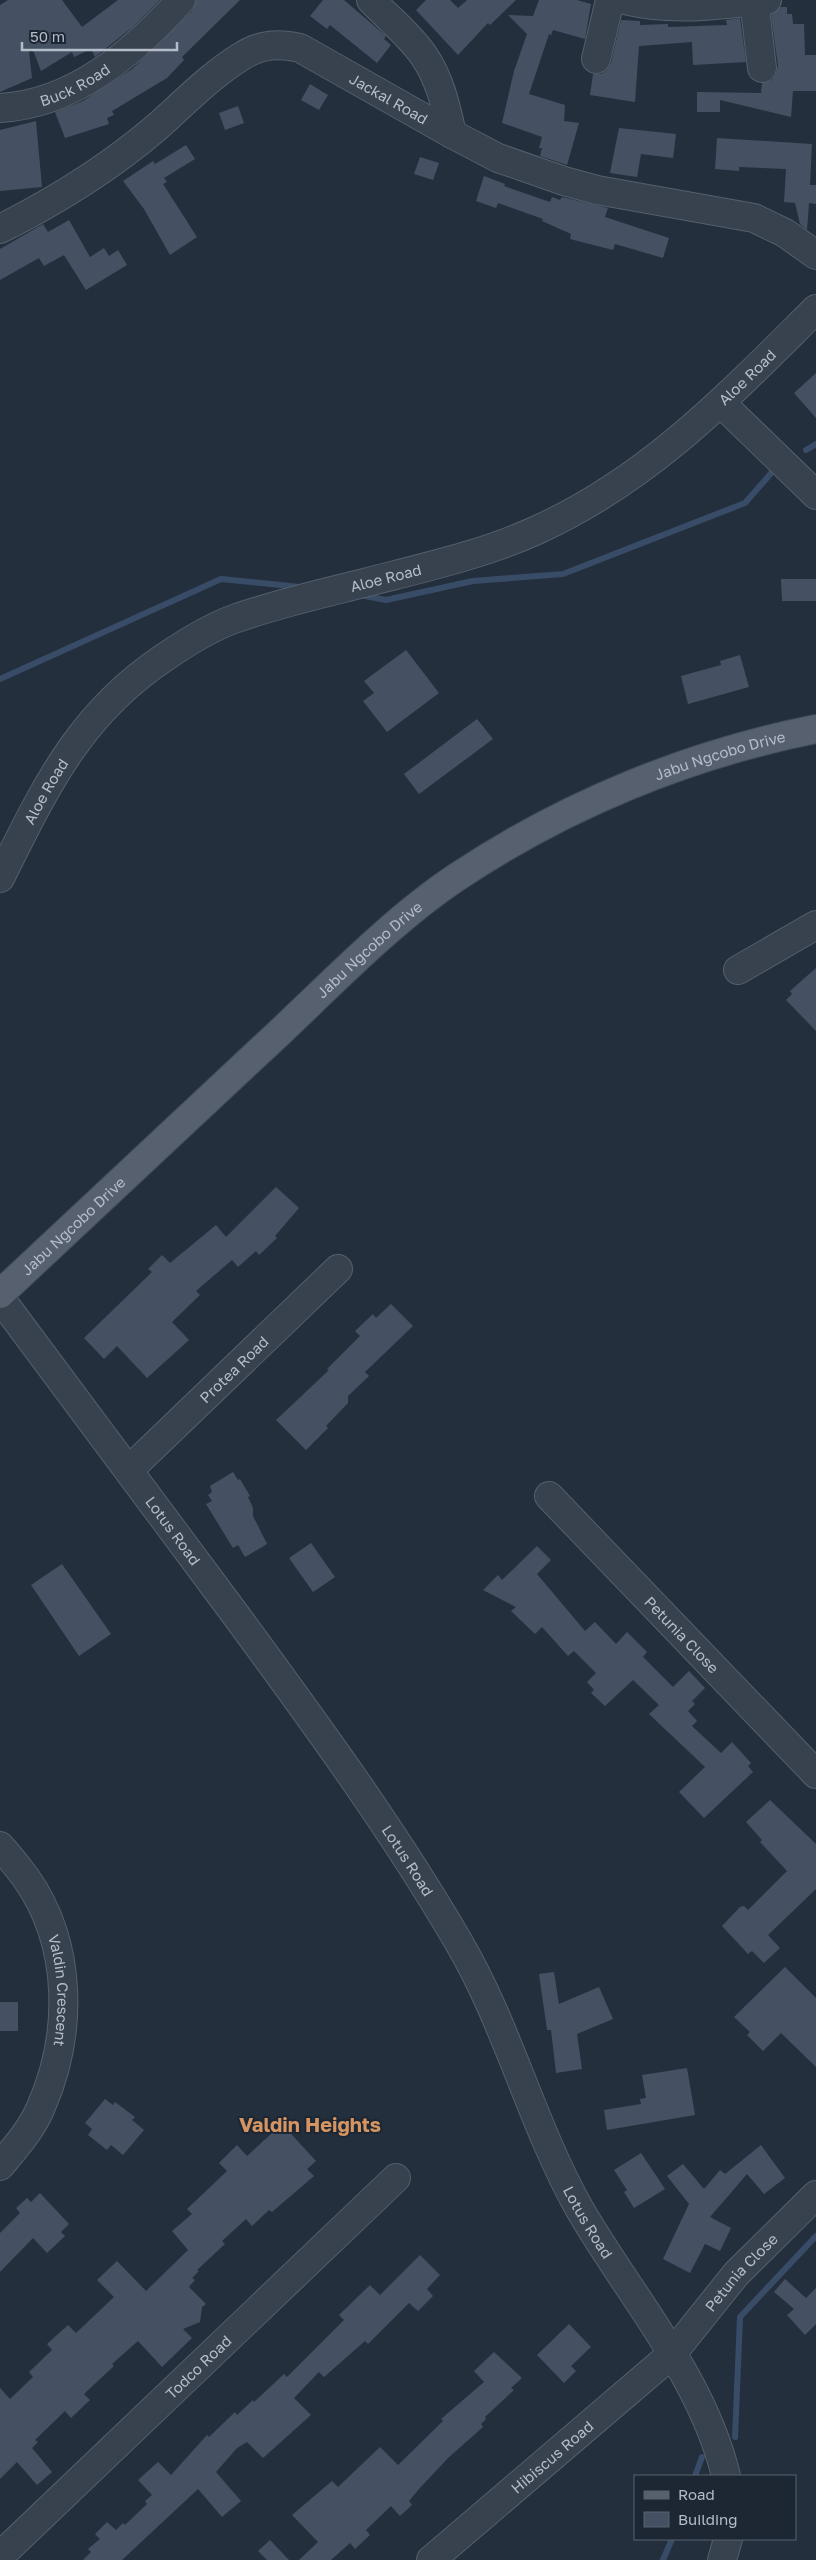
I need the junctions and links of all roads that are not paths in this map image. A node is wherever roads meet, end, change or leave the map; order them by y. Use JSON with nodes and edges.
{"nodes":[{"id":1,"x":181,"y":0,"type":"edge"},
{"id":2,"x":370,"y":0,"type":"edge"},
{"id":3,"x":610,"y":0,"type":"edge"},
{"id":4,"x":624,"y":0,"type":"edge"},
{"id":5,"x":758,"y":0,"type":"edge"},
{"id":6,"x":596,"y":59,"type":"dead end"},
{"id":7,"x":762,"y":68,"type":"dead end"},
{"id":8,"x":0,"y":108,"type":"edge"},
{"id":9,"x":452,"y":134,"type":"junction"},
{"id":10,"x":0,"y":229,"type":"edge"},
{"id":11,"x":816,"y":255,"type":"edge"},
{"id":12,"x":816,"y":309,"type":"edge"},
{"id":13,"x":721,"y":403,"type":"junction"},
{"id":14,"x":816,"y":495,"type":"edge"},
{"id":15,"x":816,"y":729,"type":"edge"},
{"id":16,"x":0,"y":878,"type":"edge"},
{"id":17,"x":811,"y":934,"type":"edge"},
{"id":18,"x":738,"y":970,"type":"dead end"},
{"id":19,"x":338,"y":1269,"type":"dead end"},
{"id":20,"x":0,"y":1294,"type":"edge"},
{"id":21,"x":0,"y":1298,"type":"edge"},
{"id":22,"x":130,"y":1470,"type":"junction"},
{"id":23,"x":548,"y":1496,"type":"dead end"},
{"id":24,"x":816,"y":1774,"type":"edge"},
{"id":25,"x":0,"y":1846,"type":"edge"},
{"id":26,"x":0,"y":2166,"type":"edge"},
{"id":27,"x":396,"y":2178,"type":"dead end"},
{"id":28,"x":816,"y":2195,"type":"edge"},
{"id":29,"x":672,"y":2354,"type":"junction"},
{"id":30,"x":726,"y":2475,"type":"edge"},
{"id":31,"x":728,"y":2540,"type":"edge"},
{"id":32,"x":0,"y":2556,"type":"edge"},
{"id":33,"x":431,"y":2560,"type":"edge"},
{"id":34,"x":722,"y":2560,"type":"edge"}],
"edges":[{"from":1,"to":8,"type":"street","name":"Buck Road"},
{"from":2,"to":9,"type":"street"},
{"from":3,"to":6,"type":"street"},
{"from":4,"to":5,"type":"street"},
{"from":5,"to":7,"type":"street"},
{"from":9,"to":10,"type":"street","name":"Jackal Road"},
{"from":9,"to":11,"type":"street","name":"Jackal Road"},
{"from":12,"to":13,"type":"street","name":"Aloe Road"},
{"from":13,"to":14,"type":"street"},
{"from":13,"to":16,"type":"street","name":"Aloe Road"},
{"from":15,"to":20,"type":"main road","name":"Jabu Ngcobo Drive"},
{"from":17,"to":18,"type":"street"},
{"from":19,"to":22,"type":"street","name":"Protea Road"},
{"from":21,"to":22,"type":"street","name":"Lotus Road"},
{"from":22,"to":29,"type":"street","name":"Lotus Road"},
{"from":23,"to":24,"type":"street","name":"Petunia Close"},
{"from":25,"to":26,"type":"street","name":"Valdin Crescent"},
{"from":27,"to":32,"type":"street","name":"Todco Road"},
{"from":28,"to":29,"type":"street","name":"Petunia Close"},
{"from":29,"to":30,"type":"street","name":"Lotus Road"},
{"from":29,"to":33,"type":"street","name":"Hibiscus Road"},
{"from":31,"to":34,"type":"street"}]}
